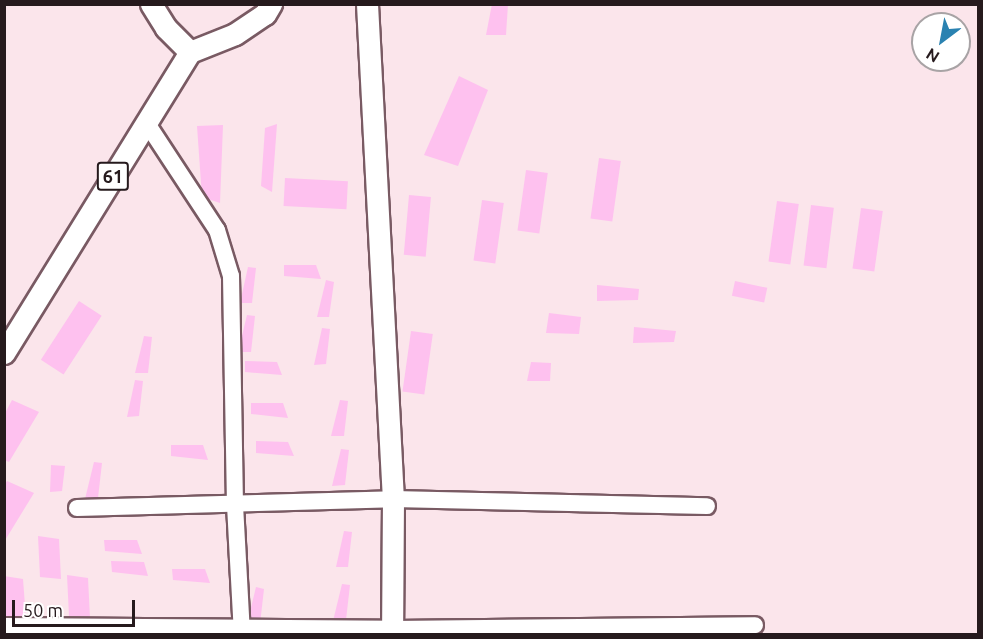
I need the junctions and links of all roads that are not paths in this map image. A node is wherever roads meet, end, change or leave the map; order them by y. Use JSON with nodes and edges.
{"nodes":[{"id":1,"x":151,"y":4,"type":"edge"},
{"id":2,"x":271,"y":4,"type":"edge"},
{"id":3,"x":367,"y":4,"type":"edge"},
{"id":4,"x":190,"y":52,"type":"junction"},
{"id":5,"x":146,"y":122,"type":"junction"},
{"id":6,"x":4,"y":353,"type":"edge"},
{"id":7,"x":393,"y":499,"type":"junction"},
{"id":8,"x":235,"y":505,"type":"junction"},
{"id":9,"x":707,"y":506,"type":"dead end"},
{"id":10,"x":77,"y":508,"type":"dead end"},
{"id":11,"x":756,"y":625,"type":"dead end"},
{"id":12,"x":4,"y":626,"type":"edge"},
{"id":13,"x":105,"y":630,"type":"edge"},
{"id":14,"x":242,"y":631,"type":"edge"},
{"id":15,"x":393,"y":632,"type":"edge"}],
"edges":[{"from":1,"to":4,"type":"main road"},
{"from":2,"to":4,"type":"main road"},
{"from":3,"to":7,"type":"main road"},
{"from":4,"to":5,"type":"main road","number":"61"},
{"from":5,"to":6,"type":"main road","number":"61"},
{"from":5,"to":8,"type":"street"},
{"from":7,"to":8,"type":"street"},
{"from":7,"to":9,"type":"street"},
{"from":7,"to":15,"type":"main road"},
{"from":8,"to":10,"type":"street"},
{"from":8,"to":14,"type":"street"},
{"from":11,"to":15,"type":"street"},
{"from":12,"to":13,"type":"street"},
{"from":13,"to":14,"type":"street"},
{"from":14,"to":15,"type":"street"}]}
